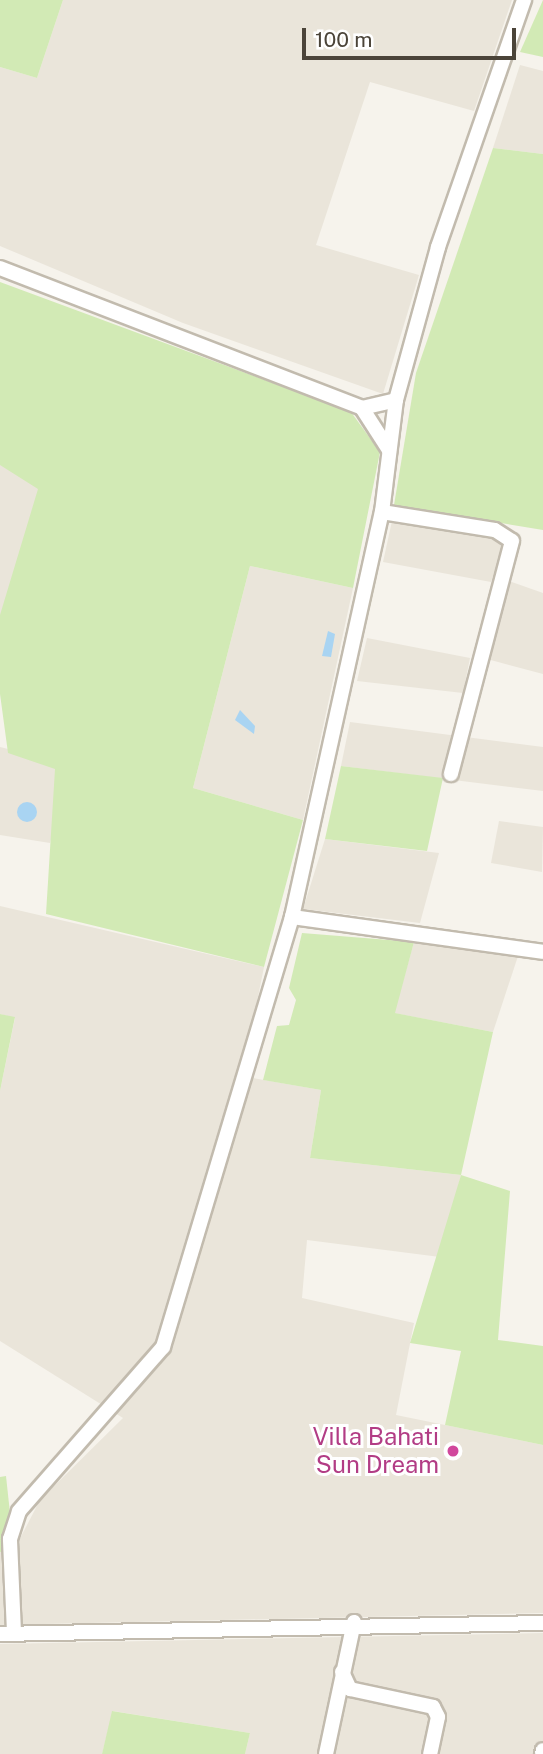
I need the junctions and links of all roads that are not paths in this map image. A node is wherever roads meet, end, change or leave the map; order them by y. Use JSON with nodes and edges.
{"nodes":[{"id":1,"x":524,"y":0,"type":"edge"},
{"id":2,"x":0,"y":268,"type":"edge"},
{"id":3,"x":396,"y":400,"type":"junction"},
{"id":4,"x":362,"y":408,"type":"junction"},
{"id":5,"x":389,"y":450,"type":"junction"},
{"id":6,"x":382,"y":512,"type":"junction"},
{"id":7,"x":450,"y":774,"type":"dead end"},
{"id":8,"x":292,"y":917,"type":"junction"},
{"id":9,"x":543,"y":952,"type":"edge"},
{"id":10,"x":354,"y":1622,"type":"junction"},
{"id":11,"x":543,"y":1623,"type":"edge"},
{"id":12,"x":7,"y":1633,"type":"edge"},
{"id":13,"x":342,"y":1672,"type":"junction"},
{"id":14,"x":326,"y":1754,"type":"edge"},
{"id":15,"x":430,"y":1754,"type":"edge"}],
"edges":[{"from":1,"to":3,"type":"street"},
{"from":2,"to":4,"type":"street"},
{"from":3,"to":4,"type":"street"},
{"from":3,"to":5,"type":"street"},
{"from":4,"to":5,"type":"street"},
{"from":5,"to":6,"type":"street"},
{"from":6,"to":7,"type":"street"},
{"from":6,"to":8,"type":"street"},
{"from":8,"to":9,"type":"street"},
{"from":8,"to":12,"type":"street"},
{"from":10,"to":11,"type":"street"},
{"from":10,"to":12,"type":"street"},
{"from":10,"to":13,"type":"street"},
{"from":13,"to":14,"type":"street"},
{"from":13,"to":15,"type":"street"}]}
